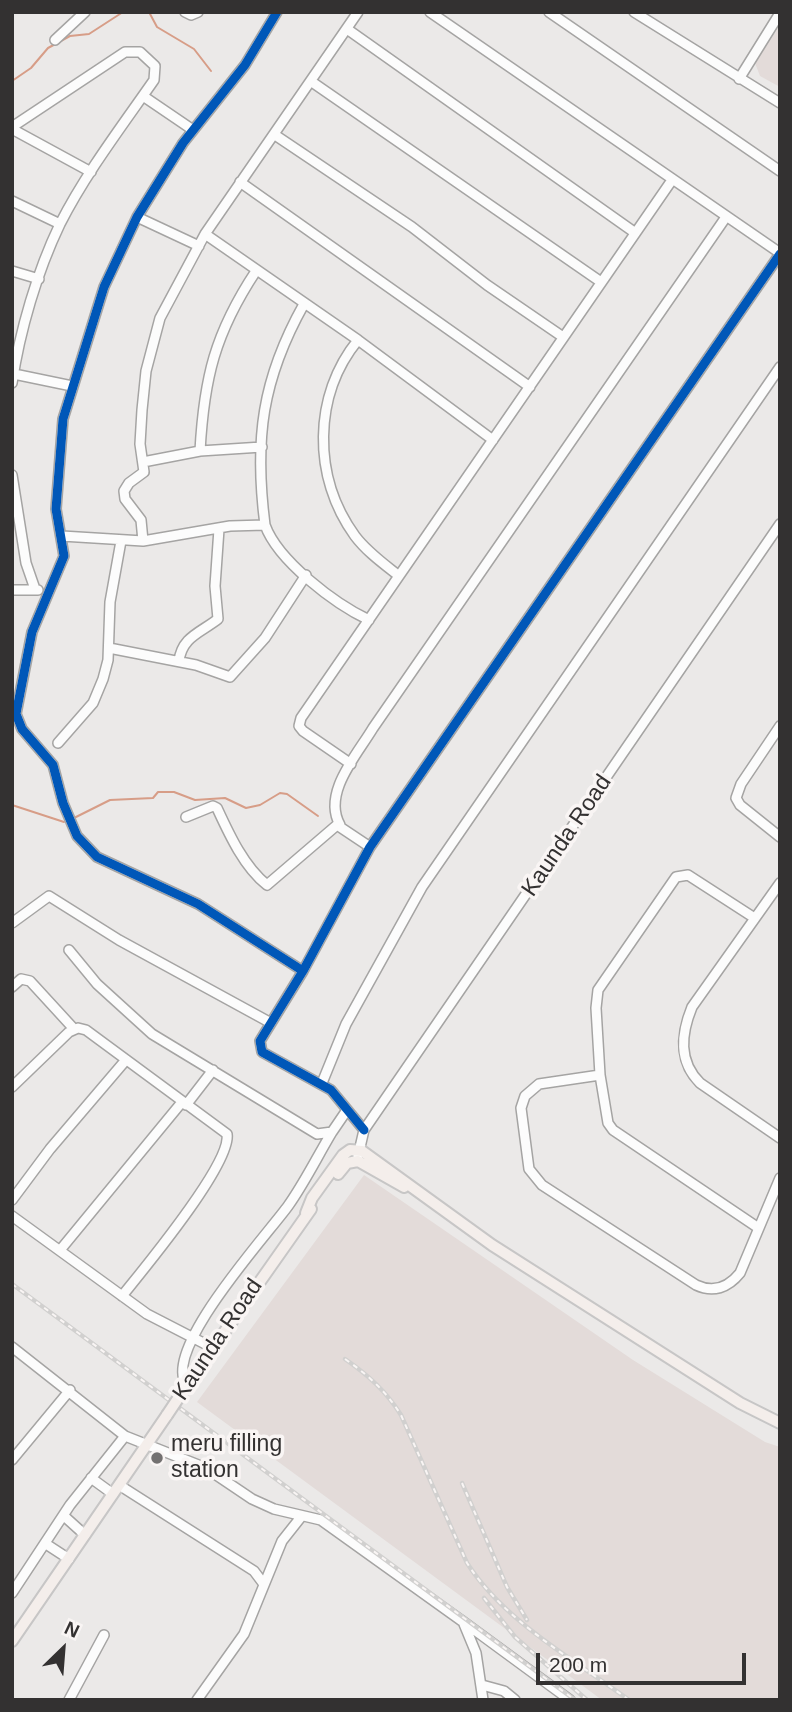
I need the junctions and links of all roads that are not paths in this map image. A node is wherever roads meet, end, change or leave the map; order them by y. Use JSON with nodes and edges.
{"nodes":[{"id":1,"x":85,"y":12,"type":"edge"},
{"id":2,"x":185,"y":12,"type":"edge"},
{"id":3,"x":198,"y":12,"type":"edge"},
{"id":4,"x":277,"y":12,"type":"edge"},
{"id":5,"x":358,"y":12,"type":"edge"},
{"id":6,"x":430,"y":12,"type":"edge"},
{"id":7,"x":549,"y":12,"type":"edge"},
{"id":8,"x":634,"y":12,"type":"edge"},
{"id":9,"x":780,"y":13,"type":"edge"},
{"id":10,"x":347,"y":29,"type":"junction"},
{"id":11,"x":55,"y":40,"type":"dead end"},
{"id":12,"x":739,"y":79,"type":"junction"},
{"id":13,"x":312,"y":82,"type":"junction"},
{"id":14,"x":143,"y":96,"type":"junction"},
{"id":15,"x":780,"y":103,"type":"edge"},
{"id":16,"x":12,"y":128,"type":"edge"},
{"id":17,"x":193,"y":130,"type":"junction"},
{"id":18,"x":275,"y":135,"type":"junction"},
{"id":19,"x":780,"y":171,"type":"edge"},
{"id":20,"x":91,"y":172,"type":"junction"},
{"id":21,"x":672,"y":180,"type":"junction"},
{"id":22,"x":240,"y":182,"type":"junction"},
{"id":23,"x":12,"y":201,"type":"edge"},
{"id":24,"x":137,"y":217,"type":"junction"},
{"id":25,"x":726,"y":217,"type":"junction"},
{"id":26,"x":60,"y":225,"type":"junction"},
{"id":27,"x":635,"y":232,"type":"junction"},
{"id":28,"x":205,"y":234,"type":"junction"},
{"id":29,"x":199,"y":246,"type":"junction"},
{"id":30,"x":780,"y":254,"type":"edge"},
{"id":31,"x":12,"y":271,"type":"edge"},
{"id":32,"x":256,"y":271,"type":"junction"},
{"id":33,"x":39,"y":279,"type":"junction"},
{"id":34,"x":601,"y":282,"type":"junction"},
{"id":35,"x":304,"y":304,"type":"junction"},
{"id":36,"x":17,"y":335,"type":"edge"},
{"id":37,"x":563,"y":337,"type":"junction"},
{"id":38,"x":358,"y":340,"type":"junction"},
{"id":39,"x":780,"y":367,"type":"edge"},
{"id":40,"x":13,"y":378,"type":"edge"},
{"id":41,"x":72,"y":386,"type":"junction"},
{"id":42,"x":530,"y":387,"type":"junction"},
{"id":43,"x":493,"y":440,"type":"junction"},
{"id":44,"x":262,"y":447,"type":"junction"},
{"id":45,"x":200,"y":451,"type":"junction"},
{"id":46,"x":144,"y":462,"type":"junction"},
{"id":47,"x":12,"y":475,"type":"edge"},
{"id":48,"x":780,"y":524,"type":"edge"},
{"id":49,"x":265,"y":525,"type":"junction"},
{"id":50,"x":16,"y":527,"type":"edge"},
{"id":51,"x":219,"y":529,"type":"junction"},
{"id":52,"x":62,"y":536,"type":"junction"},
{"id":53,"x":121,"y":541,"type":"junction"},
{"id":54,"x":143,"y":541,"type":"junction"},
{"id":55,"x":306,"y":575,"type":"junction"},
{"id":56,"x":399,"y":576,"type":"junction"},
{"id":57,"x":35,"y":589,"type":"junction"},
{"id":58,"x":12,"y":590,"type":"edge"},
{"id":59,"x":48,"y":593,"type":"junction"},
{"id":60,"x":369,"y":620,"type":"junction"},
{"id":61,"x":109,"y":648,"type":"junction"},
{"id":62,"x":179,"y":661,"type":"junction"},
{"id":63,"x":780,"y":726,"type":"edge"},
{"id":64,"x":58,"y":743,"type":"dead end"},
{"id":65,"x":351,"y":764,"type":"junction"},
{"id":66,"x":186,"y":817,"type":"dead end"},
{"id":67,"x":340,"y":825,"type":"junction"},
{"id":68,"x":780,"y":837,"type":"edge"},
{"id":69,"x":370,"y":847,"type":"junction"},
{"id":70,"x":780,"y":883,"type":"edge"},
{"id":71,"x":753,"y":917,"type":"junction"},
{"id":72,"x":12,"y":923,"type":"edge"},
{"id":73,"x":69,"y":950,"type":"dead end"},
{"id":74,"x":303,"y":971,"type":"junction"},
{"id":75,"x":12,"y":987,"type":"edge"},
{"id":76,"x":271,"y":1023,"type":"junction"},
{"id":77,"x":74,"y":1029,"type":"junction"},
{"id":78,"x":125,"y":1061,"type":"junction"},
{"id":79,"x":214,"y":1070,"type":"junction"},
{"id":80,"x":600,"y":1075,"type":"junction"},
{"id":81,"x":322,"y":1083,"type":"junction"},
{"id":82,"x":12,"y":1087,"type":"edge"},
{"id":83,"x":184,"y":1103,"type":"junction"},
{"id":84,"x":348,"y":1110,"type":"junction"},
{"id":85,"x":364,"y":1130,"type":"junction"},
{"id":86,"x":332,"y":1132,"type":"junction"},
{"id":87,"x":780,"y":1138,"type":"edge"},
{"id":88,"x":363,"y":1158,"type":"junction"},
{"id":89,"x":780,"y":1178,"type":"edge"},
{"id":90,"x":12,"y":1200,"type":"edge"},
{"id":91,"x":12,"y":1216,"type":"edge"},
{"id":92,"x":757,"y":1227,"type":"junction"},
{"id":93,"x":61,"y":1249,"type":"junction"},
{"id":94,"x":122,"y":1296,"type":"junction"},
{"id":95,"x":192,"y":1338,"type":"junction"},
{"id":96,"x":12,"y":1347,"type":"edge"},
{"id":97,"x":213,"y":1348,"type":"junction"},
{"id":98,"x":185,"y":1388,"type":"junction"},
{"id":99,"x":70,"y":1391,"type":"junction"},
{"id":100,"x":780,"y":1423,"type":"edge"},
{"id":101,"x":125,"y":1436,"type":"junction"},
{"id":102,"x":146,"y":1444,"type":"junction"},
{"id":103,"x":12,"y":1460,"type":"edge"},
{"id":104,"x":91,"y":1478,"type":"junction"},
{"id":105,"x":116,"y":1490,"type":"junction"},
{"id":106,"x":64,"y":1516,"type":"junction"},
{"id":107,"x":301,"y":1517,"type":"junction"},
{"id":108,"x":85,"y":1535,"type":"junction"},
{"id":109,"x":46,"y":1544,"type":"junction"},
{"id":110,"x":69,"y":1559,"type":"junction"},
{"id":111,"x":262,"y":1583,"type":"junction"},
{"id":112,"x":12,"y":1593,"type":"edge"},
{"id":113,"x":462,"y":1621,"type":"junction"},
{"id":114,"x":104,"y":1635,"type":"dead end"},
{"id":115,"x":12,"y":1641,"type":"edge"},
{"id":116,"x":482,"y":1685,"type":"junction"},
{"id":117,"x":69,"y":1700,"type":"edge"},
{"id":118,"x":197,"y":1700,"type":"edge"},
{"id":119,"x":483,"y":1700,"type":"edge"},
{"id":120,"x":515,"y":1700,"type":"edge"},
{"id":121,"x":570,"y":1700,"type":"edge"}],
"edges":[{"from":1,"to":11,"type":"street"},
{"from":2,"to":3,"type":"street"},
{"from":4,"to":17,"type":"street"},
{"from":5,"to":10,"type":"street"},
{"from":6,"to":21,"type":"street"},
{"from":7,"to":19,"type":"street"},
{"from":8,"to":12,"type":"street"},
{"from":9,"to":12,"type":"street"},
{"from":10,"to":13,"type":"street"},
{"from":10,"to":27,"type":"street"},
{"from":12,"to":15,"type":"street"},
{"from":13,"to":18,"type":"street"},
{"from":13,"to":34,"type":"street"},
{"from":14,"to":16,"type":"street"},
{"from":14,"to":17,"type":"street"},
{"from":14,"to":20,"type":"street"},
{"from":16,"to":20,"type":"street"},
{"from":17,"to":24,"type":"street"},
{"from":18,"to":22,"type":"street"},
{"from":18,"to":37,"type":"street"},
{"from":20,"to":26,"type":"street"},
{"from":21,"to":25,"type":"street"},
{"from":21,"to":27,"type":"street"},
{"from":22,"to":28,"type":"street"},
{"from":22,"to":42,"type":"street"},
{"from":23,"to":26,"type":"street"},
{"from":24,"to":29,"type":"street"},
{"from":24,"to":41,"type":"street"},
{"from":25,"to":30,"type":"street"},
{"from":25,"to":65,"type":"street"},
{"from":26,"to":33,"type":"street"},
{"from":27,"to":34,"type":"street"},
{"from":28,"to":29,"type":"street"},
{"from":28,"to":32,"type":"street"},
{"from":29,"to":46,"type":"street"},
{"from":30,"to":69,"type":"street"},
{"from":31,"to":33,"type":"street"},
{"from":32,"to":35,"type":"street"},
{"from":32,"to":45,"type":"street"},
{"from":33,"to":36,"type":"street"},
{"from":34,"to":37,"type":"street"},
{"from":35,"to":38,"type":"street"},
{"from":35,"to":44,"type":"street"},
{"from":36,"to":40,"type":"street"},
{"from":37,"to":42,"type":"street"},
{"from":38,"to":43,"type":"street"},
{"from":38,"to":56,"type":"street"},
{"from":39,"to":81,"type":"street"},
{"from":40,"to":41,"type":"street"},
{"from":41,"to":52,"type":"street"},
{"from":42,"to":43,"type":"street"},
{"from":43,"to":56,"type":"street"},
{"from":44,"to":45,"type":"street"},
{"from":44,"to":49,"type":"street"},
{"from":45,"to":46,"type":"street"},
{"from":46,"to":54,"type":"street"},
{"from":47,"to":50,"type":"street"},
{"from":48,"to":85,"type":"street","name":"Kaunda Road"},
{"from":49,"to":51,"type":"street"},
{"from":49,"to":55,"type":"street"},
{"from":50,"to":57,"type":"street"},
{"from":51,"to":54,"type":"street"},
{"from":51,"to":62,"type":"street"},
{"from":52,"to":53,"type":"street"},
{"from":52,"to":59,"type":"street"},
{"from":53,"to":54,"type":"street"},
{"from":53,"to":61,"type":"street"},
{"from":55,"to":60,"type":"street"},
{"from":55,"to":62,"type":"street"},
{"from":56,"to":60,"type":"street"},
{"from":57,"to":58,"type":"street"},
{"from":57,"to":59,"type":"street"},
{"from":59,"to":74,"type":"street"},
{"from":60,"to":65,"type":"street"},
{"from":61,"to":62,"type":"street"},
{"from":61,"to":64,"type":"street"},
{"from":63,"to":68,"type":"street"},
{"from":65,"to":67,"type":"street"},
{"from":66,"to":67,"type":"street"},
{"from":67,"to":69,"type":"street"},
{"from":69,"to":74,"type":"street"},
{"from":70,"to":71,"type":"street"},
{"from":71,"to":80,"type":"street"},
{"from":71,"to":87,"type":"street"},
{"from":72,"to":76,"type":"street"},
{"from":73,"to":79,"type":"street"},
{"from":74,"to":76,"type":"street"},
{"from":75,"to":77,"type":"street"},
{"from":76,"to":81,"type":"street"},
{"from":77,"to":78,"type":"street"},
{"from":77,"to":82,"type":"street"},
{"from":78,"to":83,"type":"street"},
{"from":78,"to":90,"type":"street"},
{"from":79,"to":83,"type":"street"},
{"from":79,"to":86,"type":"street"},
{"from":80,"to":92,"type":"street"},
{"from":80,"to":92,"type":"street"},
{"from":81,"to":84,"type":"street"},
{"from":83,"to":93,"type":"street"},
{"from":83,"to":94,"type":"street"},
{"from":84,"to":85,"type":"street"},
{"from":84,"to":86,"type":"street"},
{"from":85,"to":88,"type":"street","name":"Kaunda Road"},
{"from":86,"to":95,"type":"street"},
{"from":88,"to":97,"type":"main road","name":"Kaunda Road"},
{"from":88,"to":100,"type":"main road"},
{"from":89,"to":92,"type":"street"},
{"from":91,"to":93,"type":"street"},
{"from":93,"to":94,"type":"street"},
{"from":94,"to":95,"type":"street"},
{"from":95,"to":97,"type":"street"},
{"from":95,"to":98,"type":"street"},
{"from":96,"to":99,"type":"street"},
{"from":97,"to":98,"type":"main road","name":"Kaunda Road"},
{"from":98,"to":102,"type":"main road","name":"Kaunda Road","bridge":true},
{"from":99,"to":101,"type":"street"},
{"from":99,"to":103,"type":"street"},
{"from":101,"to":102,"type":"street"},
{"from":101,"to":104,"type":"street"},
{"from":102,"to":105,"type":"main road","name":"Kaunda Road"},
{"from":102,"to":107,"type":"street"},
{"from":104,"to":105,"type":"street"},
{"from":104,"to":106,"type":"street"},
{"from":105,"to":108,"type":"main road","name":"Kaunda Road"},
{"from":105,"to":111,"type":"street"},
{"from":106,"to":108,"type":"street"},
{"from":106,"to":109,"type":"street"},
{"from":107,"to":111,"type":"street"},
{"from":107,"to":113,"type":"street"},
{"from":108,"to":110,"type":"main road","name":"Kaunda Road"},
{"from":109,"to":110,"type":"street"},
{"from":109,"to":112,"type":"street"},
{"from":110,"to":115,"type":"main road","name":"Kaunda Road"},
{"from":111,"to":118,"type":"street"},
{"from":113,"to":116,"type":"street"},
{"from":113,"to":121,"type":"street"},
{"from":114,"to":117,"type":"street"},
{"from":116,"to":119,"type":"street"},
{"from":116,"to":120,"type":"street"}]}
